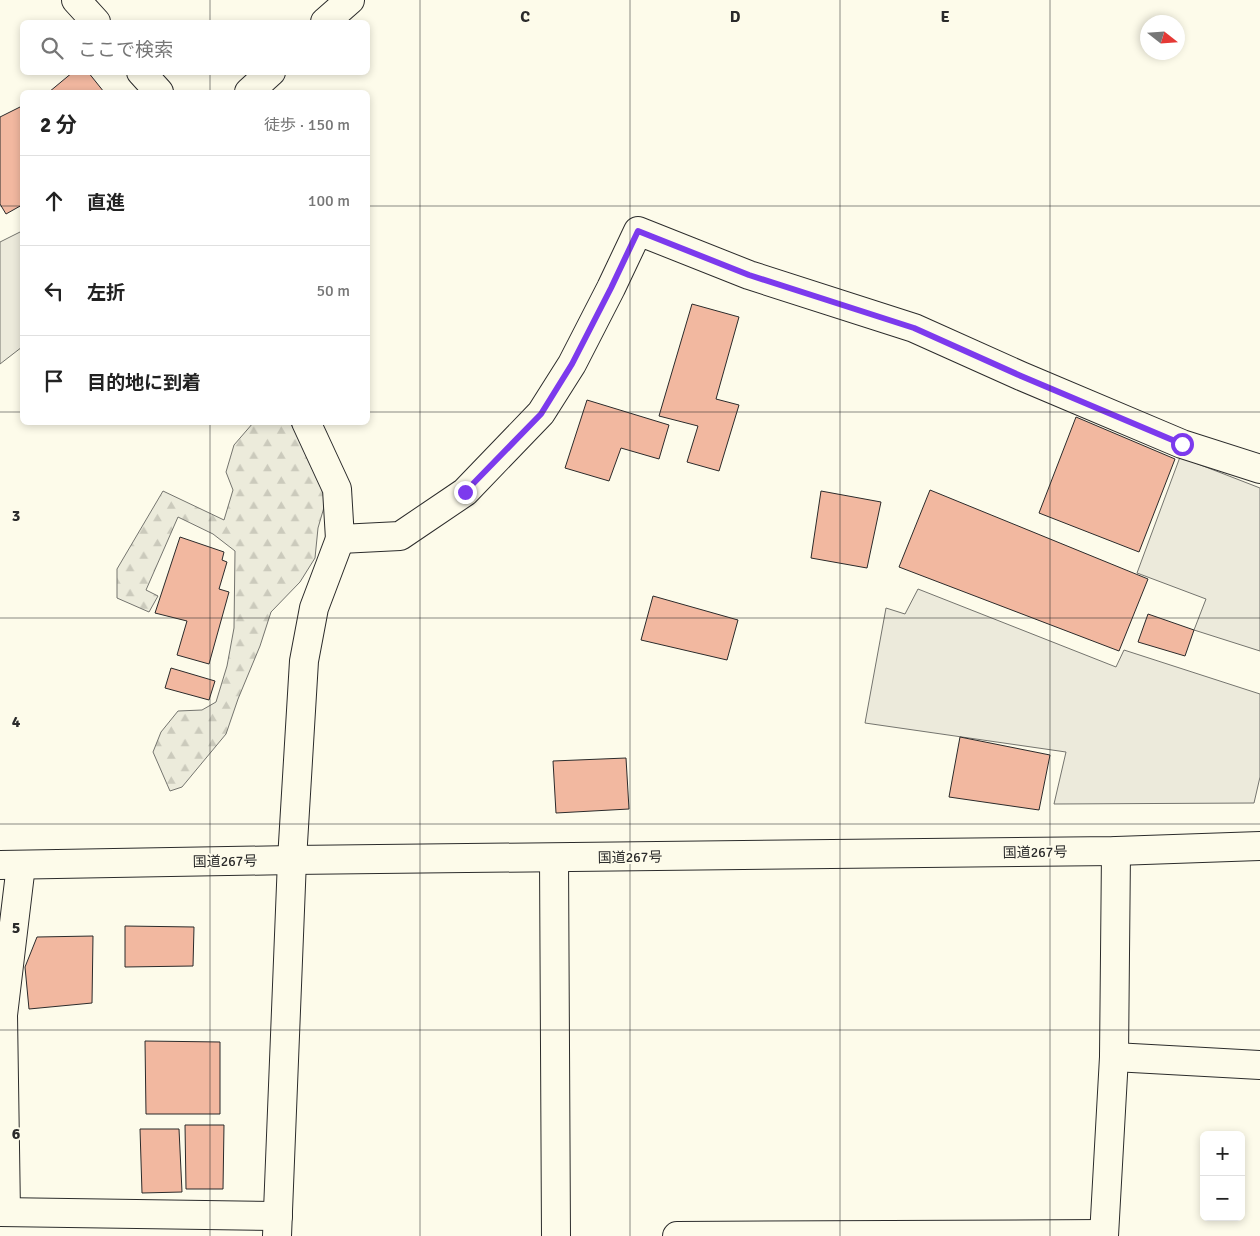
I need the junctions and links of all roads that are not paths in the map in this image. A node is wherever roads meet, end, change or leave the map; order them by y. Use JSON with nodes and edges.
{"nodes":[{"id":1,"x":76,"y":0,"type":"edge"},
{"id":2,"x":350,"y":0,"type":"edge"},
{"id":3,"x":94,"y":20,"type":"edge"},
{"id":4,"x":327,"y":20,"type":"edge"},
{"id":5,"x":144,"y":75,"type":"edge"},
{"id":6,"x":268,"y":75,"type":"edge"},
{"id":7,"x":157,"y":90,"type":"edge"},
{"id":8,"x":251,"y":90,"type":"edge"},
{"id":9,"x":307,"y":425,"type":"edge"},
{"id":10,"x":1260,"y":469,"type":"edge"},
{"id":11,"x":340,"y":539,"type":"junction"},
{"id":12,"x":1260,"y":846,"type":"edge"},
{"id":13,"x":1116,"y":851,"type":"junction"},
{"id":14,"x":554,"y":858,"type":"junction"},
{"id":15,"x":292,"y":860,"type":"junction"},
{"id":16,"x":11,"y":865,"type":"edge"},
{"id":17,"x":1114,"y":1057,"type":"junction"},
{"id":18,"x":1260,"y":1065,"type":"edge"},
{"id":19,"x":3,"y":1212,"type":"edge"},
{"id":20,"x":277,"y":1226,"type":"edge"},
{"id":21,"x":1104,"y":1235,"type":"edge"},
{"id":22,"x":556,"y":1236,"type":"edge"},
{"id":23,"x":677,"y":1236,"type":"edge"}],
"edges":[{"from":1,"to":3,"type":"main road"},
{"from":2,"to":4,"type":"main road"},
{"from":5,"to":7,"type":"main road"},
{"from":6,"to":8,"type":"main road"},
{"from":9,"to":11,"type":"main road"},
{"from":10,"to":11,"type":"main road"},
{"from":11,"to":15,"type":"main road"},
{"from":12,"to":13,"type":"main road","name":"国道267号"},
{"from":13,"to":14,"type":"main road","name":"国道267号"},
{"from":13,"to":17,"type":"main road"},
{"from":14,"to":15,"type":"main road","name":"国道267号"},
{"from":14,"to":22,"type":"main road"},
{"from":15,"to":16,"type":"main road","name":"国道267号"},
{"from":15,"to":20,"type":"main road"},
{"from":16,"to":19,"type":"main road"},
{"from":17,"to":18,"type":"main road"},
{"from":17,"to":21,"type":"main road"},
{"from":19,"to":20,"type":"main road"},
{"from":21,"to":23,"type":"main road"}]}
